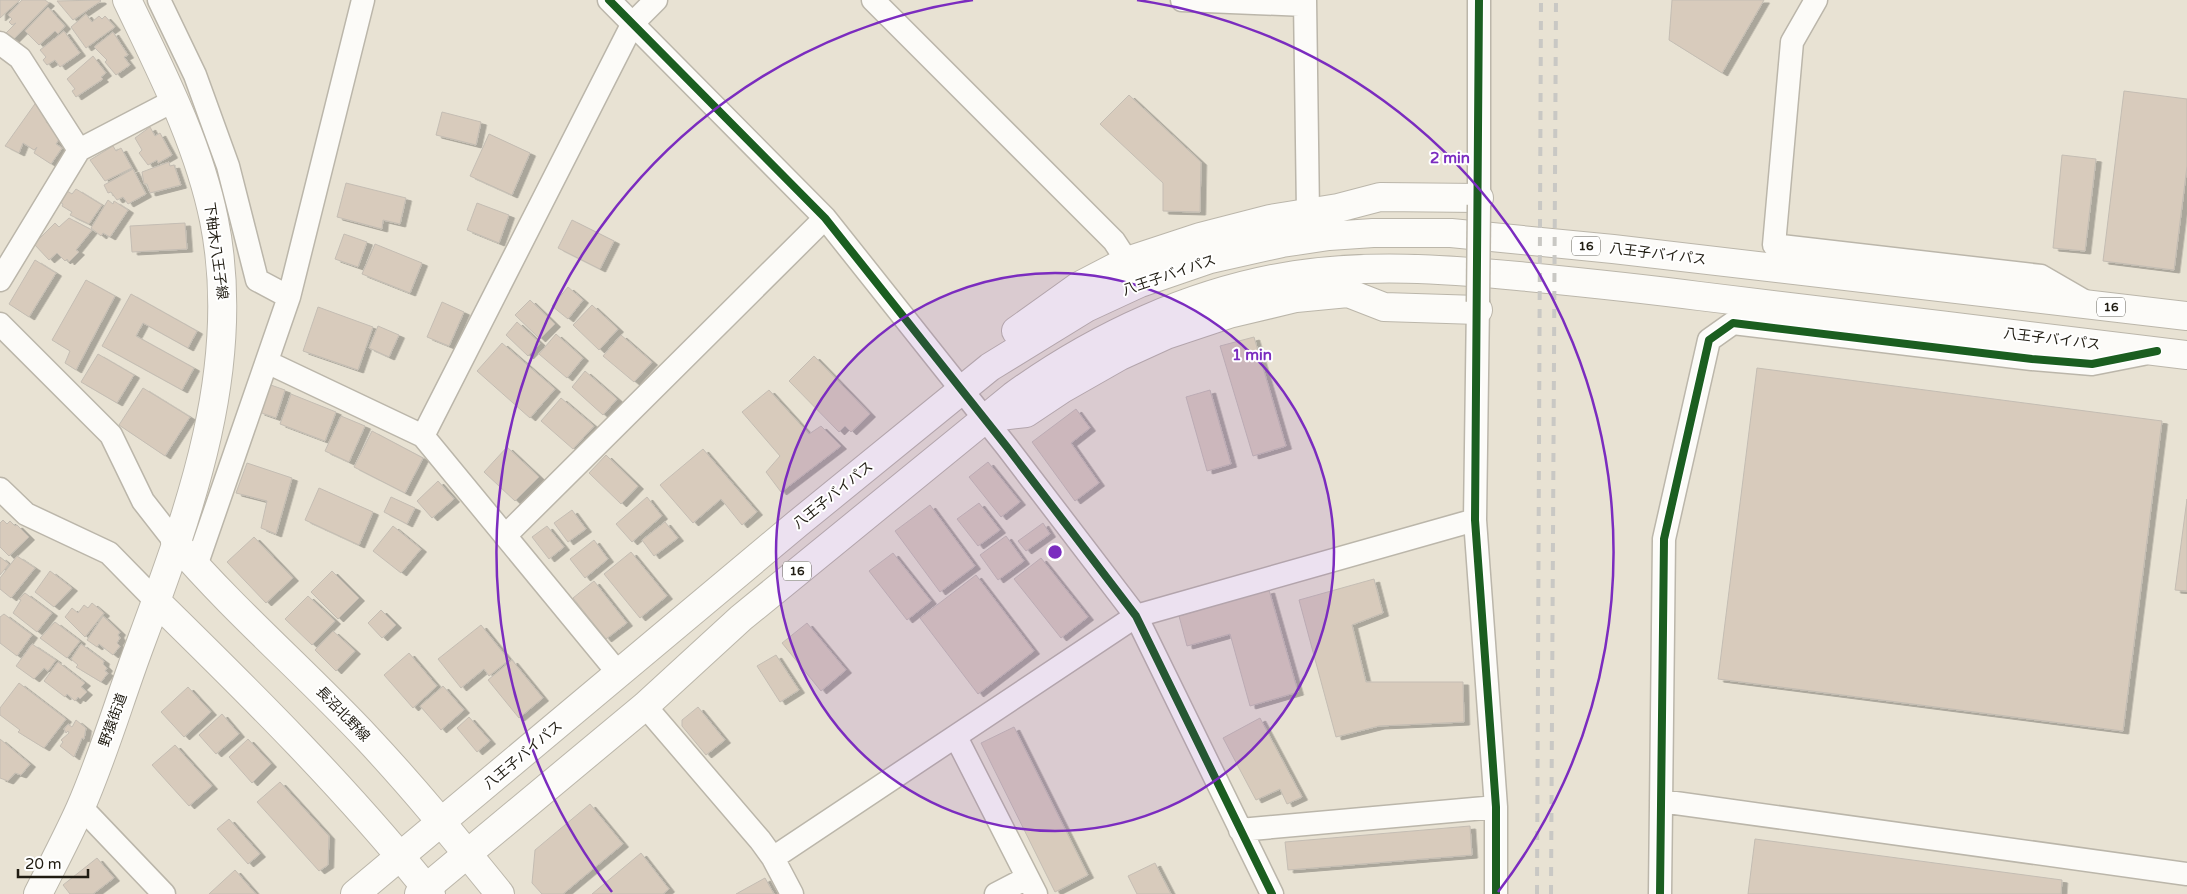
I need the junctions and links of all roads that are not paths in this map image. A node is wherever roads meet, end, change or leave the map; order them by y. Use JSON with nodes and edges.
{"nodes":[{"id":1,"x":127,"y":0,"type":"edge"},
{"id":2,"x":159,"y":0,"type":"edge"},
{"id":3,"x":363,"y":0,"type":"edge"},
{"id":4,"x":609,"y":0,"type":"edge"},
{"id":5,"x":656,"y":0,"type":"edge"},
{"id":6,"x":873,"y":0,"type":"edge"},
{"id":7,"x":1182,"y":0,"type":"edge"},
{"id":8,"x":1480,"y":0,"type":"edge"},
{"id":9,"x":1816,"y":0,"type":"edge"},
{"id":10,"x":1305,"y":2,"type":"edge"},
{"id":11,"x":633,"y":23,"type":"junction"},
{"id":12,"x":0,"y":43,"type":"edge"},
{"id":13,"x":175,"y":100,"type":"junction"},
{"id":14,"x":79,"y":150,"type":"junction"},
{"id":15,"x":1479,"y":202,"type":"junction"},
{"id":16,"x":1308,"y":213,"type":"junction"},
{"id":17,"x":825,"y":218,"type":"junction"},
{"id":18,"x":1127,"y":261,"type":"junction"},
{"id":19,"x":0,"y":280,"type":"edge"},
{"id":20,"x":288,"y":297,"type":"junction"},
{"id":21,"x":2090,"y":305,"type":"junction"},
{"id":22,"x":1478,"y":306,"type":"junction"},
{"id":23,"x":2187,"y":316,"type":"edge"},
{"id":24,"x":0,"y":324,"type":"edge"},
{"id":25,"x":2158,"y":352,"type":"junction"},
{"id":26,"x":2187,"y":355,"type":"edge"},
{"id":27,"x":266,"y":362,"type":"junction"},
{"id":28,"x":961,"y":389,"type":"junction"},
{"id":29,"x":984,"y":418,"type":"junction"},
{"id":30,"x":423,"y":436,"type":"junction"},
{"id":31,"x":0,"y":489,"type":"edge"},
{"id":32,"x":1475,"y":520,"type":"junction"},
{"id":33,"x":505,"y":536,"type":"junction"},
{"id":34,"x":175,"y":542,"type":"junction"},
{"id":35,"x":196,"y":566,"type":"junction"},
{"id":36,"x":156,"y":601,"type":"junction"},
{"id":37,"x":1136,"y":616,"type":"junction"},
{"id":38,"x":619,"y":674,"type":"junction"},
{"id":39,"x":645,"y":706,"type":"junction"},
{"id":40,"x":956,"y":737,"type":"junction"},
{"id":41,"x":1661,"y":801,"type":"junction"},
{"id":42,"x":81,"y":807,"type":"junction"},
{"id":43,"x":1496,"y":807,"type":"junction"},
{"id":44,"x":443,"y":822,"type":"junction"},
{"id":45,"x":1240,"y":830,"type":"junction"},
{"id":46,"x":468,"y":853,"type":"junction"},
{"id":47,"x":400,"y":856,"type":"junction"},
{"id":48,"x":773,"y":858,"type":"junction"},
{"id":49,"x":2187,"y":874,"type":"edge"},
{"id":50,"x":1032,"y":886,"type":"edge"},
{"id":51,"x":425,"y":892,"type":"edge"},
{"id":52,"x":38,"y":894,"type":"edge"},
{"id":53,"x":164,"y":894,"type":"edge"},
{"id":54,"x":355,"y":894,"type":"edge"},
{"id":55,"x":500,"y":894,"type":"edge"},
{"id":56,"x":792,"y":894,"type":"edge"},
{"id":57,"x":996,"y":894,"type":"edge"},
{"id":58,"x":1272,"y":894,"type":"edge"},
{"id":59,"x":1496,"y":894,"type":"edge"},
{"id":60,"x":1660,"y":894,"type":"edge"}],
"edges":[{"from":1,"to":13,"type":"main road","name":"下柚木八王子線"},
{"from":2,"to":20,"type":"street"},
{"from":3,"to":20,"type":"street"},
{"from":4,"to":11,"type":"street"},
{"from":5,"to":11,"type":"street"},
{"from":6,"to":18,"type":"street"},
{"from":7,"to":10,"type":"street"},
{"from":8,"to":15,"type":"street"},
{"from":9,"to":21,"type":"street"},
{"from":10,"to":16,"type":"street"},
{"from":11,"to":17,"type":"street"},
{"from":11,"to":30,"type":"street"},
{"from":12,"to":14,"type":"street"},
{"from":13,"to":14,"type":"street"},
{"from":13,"to":34,"type":"main road","name":"下柚木八王子線"},
{"from":14,"to":19,"type":"street"},
{"from":15,"to":16,"type":"main road"},
{"from":15,"to":22,"type":"street","bridge":true},
{"from":16,"to":18,"type":"main road"},
{"from":17,"to":28,"type":"street"},
{"from":17,"to":33,"type":"street"},
{"from":18,"to":28,"type":"main road"},
{"from":20,"to":27,"type":"street"},
{"from":21,"to":23,"type":"main road","name":"八王子バイパス","number":"16"},
{"from":21,"to":28,"type":"main road","name":"八王子バイパス","number":"16"},
{"from":22,"to":29,"type":"main road"},
{"from":22,"to":32,"type":"street"},
{"from":24,"to":34,"type":"street"},
{"from":25,"to":26,"type":"main road","name":"八王子バイパス","number":"16"},
{"from":25,"to":29,"type":"main road","name":"八王子バイパス","number":"16"},
{"from":25,"to":41,"type":"street"},
{"from":27,"to":30,"type":"street"},
{"from":27,"to":35,"type":"street"},
{"from":28,"to":29,"type":"street"},
{"from":28,"to":38,"type":"main road","name":"八王子バイパス","number":"16"},
{"from":29,"to":37,"type":"street"},
{"from":29,"to":39,"type":"main road","name":"八王子バイパス","number":"16"},
{"from":30,"to":33,"type":"street"},
{"from":31,"to":36,"type":"street"},
{"from":32,"to":37,"type":"street"},
{"from":32,"to":43,"type":"street"},
{"from":33,"to":38,"type":"street"},
{"from":34,"to":35,"type":"main road","name":"長沼北野線"},
{"from":34,"to":36,"type":"main road","name":"野猿街道"},
{"from":35,"to":44,"type":"main road","name":"長沼北野線"},
{"from":36,"to":42,"type":"main road","name":"野猿街道"},
{"from":36,"to":47,"type":"main road"},
{"from":37,"to":40,"type":"street"},
{"from":37,"to":45,"type":"street"},
{"from":38,"to":44,"type":"main road","name":"八王子バイパス","number":"16"},
{"from":39,"to":46,"type":"main road","name":"八王子バイパス","number":"16"},
{"from":39,"to":48,"type":"street"},
{"from":40,"to":48,"type":"street"},
{"from":40,"to":50,"type":"street"},
{"from":41,"to":49,"type":"street"},
{"from":41,"to":60,"type":"street"},
{"from":42,"to":52,"type":"main road","name":"野猿街道"},
{"from":42,"to":53,"type":"street"},
{"from":43,"to":45,"type":"street"},
{"from":43,"to":59,"type":"street"},
{"from":44,"to":46,"type":"main road","name":"長沼北野線"},
{"from":44,"to":47,"type":"main road","name":"八王子バイパス","number":"16"},
{"from":45,"to":58,"type":"street"},
{"from":46,"to":51,"type":"main road","name":"八王子バイパス","number":"16"},
{"from":46,"to":55,"type":"main road","name":"長沼北野線"},
{"from":47,"to":51,"type":"main road"},
{"from":47,"to":54,"type":"main road","name":"八王子バイパス","number":"16"},
{"from":48,"to":56,"type":"street"},
{"from":50,"to":57,"type":"street"}]}
